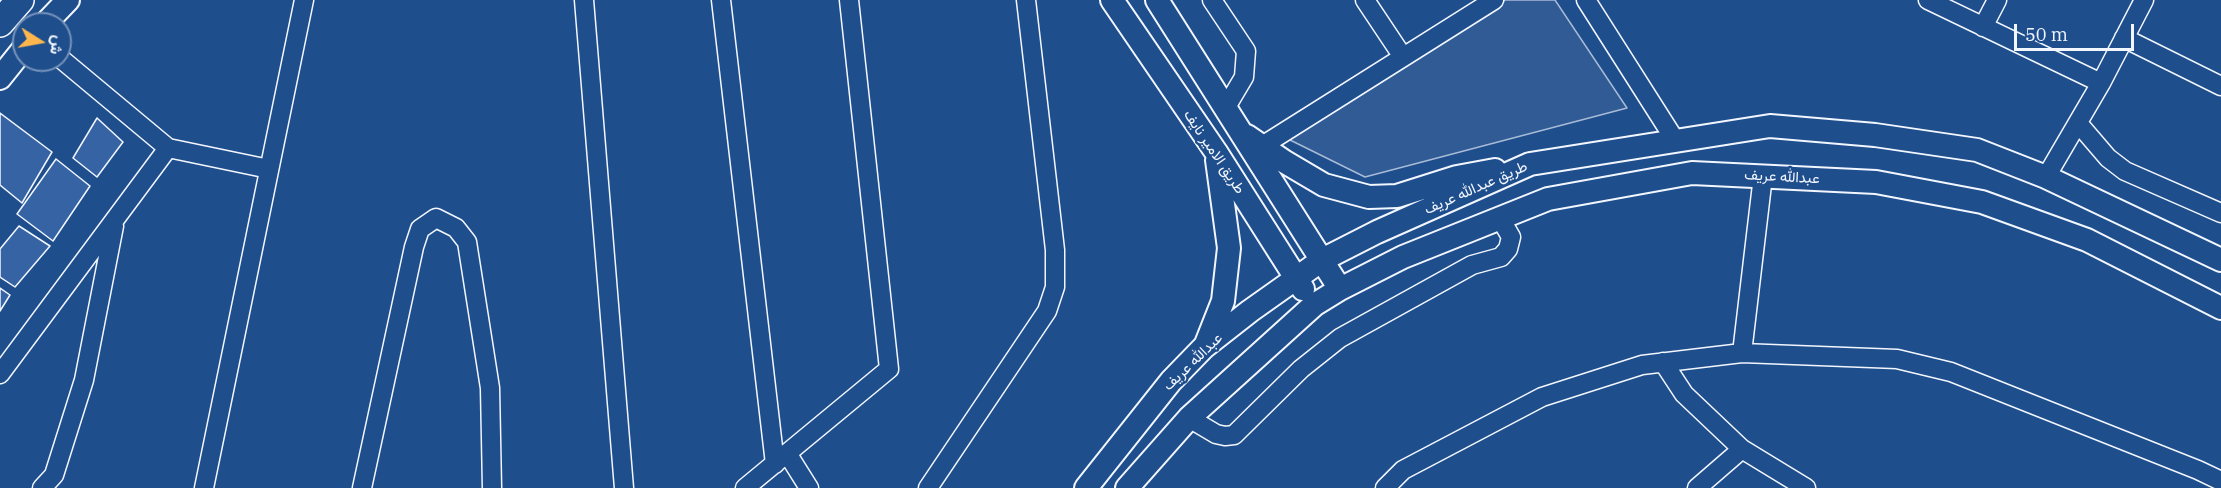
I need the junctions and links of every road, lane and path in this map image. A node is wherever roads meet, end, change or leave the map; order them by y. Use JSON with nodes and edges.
{"nodes":[{"id":1,"x":20,"y":0,"type":"edge"},
{"id":2,"x":68,"y":0,"type":"edge"},
{"id":3,"x":304,"y":0,"type":"edge"},
{"id":4,"x":584,"y":0,"type":"edge"},
{"id":5,"x":721,"y":0,"type":"edge"},
{"id":6,"x":849,"y":0,"type":"edge"},
{"id":7,"x":1026,"y":0,"type":"edge"},
{"id":8,"x":1112,"y":0,"type":"edge"},
{"id":9,"x":1157,"y":0,"type":"edge"},
{"id":10,"x":1212,"y":0,"type":"edge"},
{"id":11,"x":1365,"y":0,"type":"edge"},
{"id":12,"x":1494,"y":0,"type":"edge"},
{"id":13,"x":1586,"y":0,"type":"edge"},
{"id":14,"x":1928,"y":0,"type":"edge"},
{"id":15,"x":1997,"y":0,"type":"edge"},
{"id":16,"x":2144,"y":0,"type":"edge"},
{"id":17,"x":56,"y":12,"type":"edge"},
{"id":18,"x":0,"y":23,"type":"edge"},
{"id":19,"x":1983,"y":27,"type":"junction"},
{"id":20,"x":2124,"y":38,"type":"junction"},
{"id":21,"x":1403,"y":57,"type":"junction"},
{"id":22,"x":12,"y":63,"type":"edge"},
{"id":23,"x":72,"y":68,"type":"edge"},
{"id":24,"x":0,"y":78,"type":"edge"},
{"id":25,"x":2101,"y":83,"type":"junction"},
{"id":26,"x":2221,"y":87,"type":"edge"},
{"id":27,"x":1225,"y":109,"type":"junction"},
{"id":28,"x":2078,"y":123,"type":"junction"},
{"id":29,"x":1239,"y":130,"type":"junction"},
{"id":30,"x":1675,"y":140,"type":"junction"},
{"id":31,"x":1262,"y":146,"type":"junction"},
{"id":32,"x":168,"y":148,"type":"junction"},
{"id":33,"x":1216,"y":152,"type":"junction"},
{"id":34,"x":1530,"y":164,"type":"junction"},
{"id":35,"x":269,"y":169,"type":"junction"},
{"id":36,"x":1763,"y":176,"type":"junction"},
{"id":37,"x":2046,"y":177,"type":"junction"},
{"id":38,"x":2221,"y":213,"type":"edge"},
{"id":39,"x":1500,"y":218,"type":"junction"},
{"id":40,"x":115,"y":220,"type":"junction"},
{"id":41,"x":1322,"y":260,"type":"junction"},
{"id":42,"x":2221,"y":260,"type":"edge"},
{"id":43,"x":1297,"y":277,"type":"junction"},
{"id":44,"x":1340,"y":289,"type":"junction"},
{"id":45,"x":1314,"y":305,"type":"junction"},
{"id":46,"x":2221,"y":308,"type":"edge"},
{"id":47,"x":1204,"y":347,"type":"junction"},
{"id":48,"x":1742,"y":353,"type":"junction"},
{"id":49,"x":1663,"y":362,"type":"junction"},
{"id":50,"x":0,"y":374,"type":"edge"},
{"id":51,"x":1189,"y":418,"type":"junction"},
{"id":52,"x":1742,"y":449,"type":"junction"},
{"id":53,"x":781,"y":458,"type":"junction"},
{"id":54,"x":2221,"y":481,"type":"edge"},
{"id":55,"x":42,"y":488,"type":"edge"},
{"id":56,"x":204,"y":488,"type":"edge"},
{"id":57,"x":362,"y":488,"type":"edge"},
{"id":58,"x":492,"y":488,"type":"edge"},
{"id":59,"x":624,"y":488,"type":"edge"},
{"id":60,"x":745,"y":488,"type":"edge"},
{"id":61,"x":809,"y":488,"type":"edge"},
{"id":62,"x":928,"y":488,"type":"edge"},
{"id":63,"x":1086,"y":488,"type":"edge"},
{"id":64,"x":1127,"y":488,"type":"edge"},
{"id":65,"x":1385,"y":488,"type":"edge"},
{"id":66,"x":1697,"y":488,"type":"edge"},
{"id":67,"x":1806,"y":488,"type":"edge"}],
"edges":[{"from":1,"to":18,"type":"highway"},
{"from":2,"to":17,"type":"main road"},
{"from":3,"to":35,"type":"street"},
{"from":4,"to":59,"type":"street"},
{"from":5,"to":53,"type":"street"},
{"from":6,"to":53,"type":"street"},
{"from":7,"to":62,"type":"street"},
{"from":8,"to":33,"type":"main road","name":"طريق الامير نايف"},
{"from":9,"to":27,"type":"main road"},
{"from":10,"to":27,"type":"street"},
{"from":11,"to":21,"type":"street"},
{"from":12,"to":21,"type":"street"},
{"from":13,"to":30,"type":"street"},
{"from":14,"to":19,"type":"street"},
{"from":15,"to":19,"type":"street"},
{"from":16,"to":20,"type":"street"},
{"from":19,"to":25,"type":"street"},
{"from":20,"to":25,"type":"street"},
{"from":20,"to":26,"type":"street"},
{"from":21,"to":31,"type":"street"},
{"from":22,"to":24,"type":"main road"},
{"from":23,"to":32,"type":"street"},
{"from":25,"to":28,"type":"street"},
{"from":27,"to":29,"type":"main road"},
{"from":28,"to":37,"type":"street"},
{"from":28,"to":38,"type":"street"},
{"from":29,"to":31,"type":"main road"},
{"from":29,"to":41,"type":"main road"},
{"from":30,"to":34,"type":"main road","name":"طريق عبدالله عريف"},
{"from":30,"to":37,"type":"main road"},
{"from":31,"to":34,"type":"main road"},
{"from":32,"to":35,"type":"street"},
{"from":32,"to":40,"type":"street"},
{"from":33,"to":43,"type":"main road","name":"طريق الامير نايف"},
{"from":33,"to":47,"type":"main road"},
{"from":34,"to":41,"type":"main road","name":"طريق عبدالله عريف"},
{"from":35,"to":56,"type":"street"},
{"from":36,"to":39,"type":"main road","name":"عبدالله عريف"},
{"from":36,"to":46,"type":"main road","name":"عبدالله عريف"},
{"from":36,"to":48,"type":"street"},
{"from":37,"to":42,"type":"main road"},
{"from":39,"to":44,"type":"main road","name":"عبدالله عريف"},
{"from":39,"to":51,"type":"street"},
{"from":40,"to":50,"type":"street"},
{"from":40,"to":55,"type":"street"},
{"from":41,"to":43,"type":"main road","name":"عبدالله عريف"},
{"from":41,"to":44,"type":"main road"},
{"from":43,"to":45,"type":"main road","name":"طريق الامير نايف"},
{"from":43,"to":47,"type":"main road","name":"عبدالله عريف"},
{"from":44,"to":45,"type":"main road"},
{"from":45,"to":51,"type":"main road"},
{"from":47,"to":63,"type":"main road","name":"عبدالله عريف"},
{"from":48,"to":49,"type":"street"},
{"from":48,"to":54,"type":"street"},
{"from":49,"to":52,"type":"street"},
{"from":49,"to":65,"type":"street"},
{"from":51,"to":64,"type":"main road"},
{"from":52,"to":66,"type":"street"},
{"from":52,"to":67,"type":"street"},
{"from":53,"to":60,"type":"street"},
{"from":53,"to":61,"type":"street"},
{"from":57,"to":58,"type":"street"}]}
